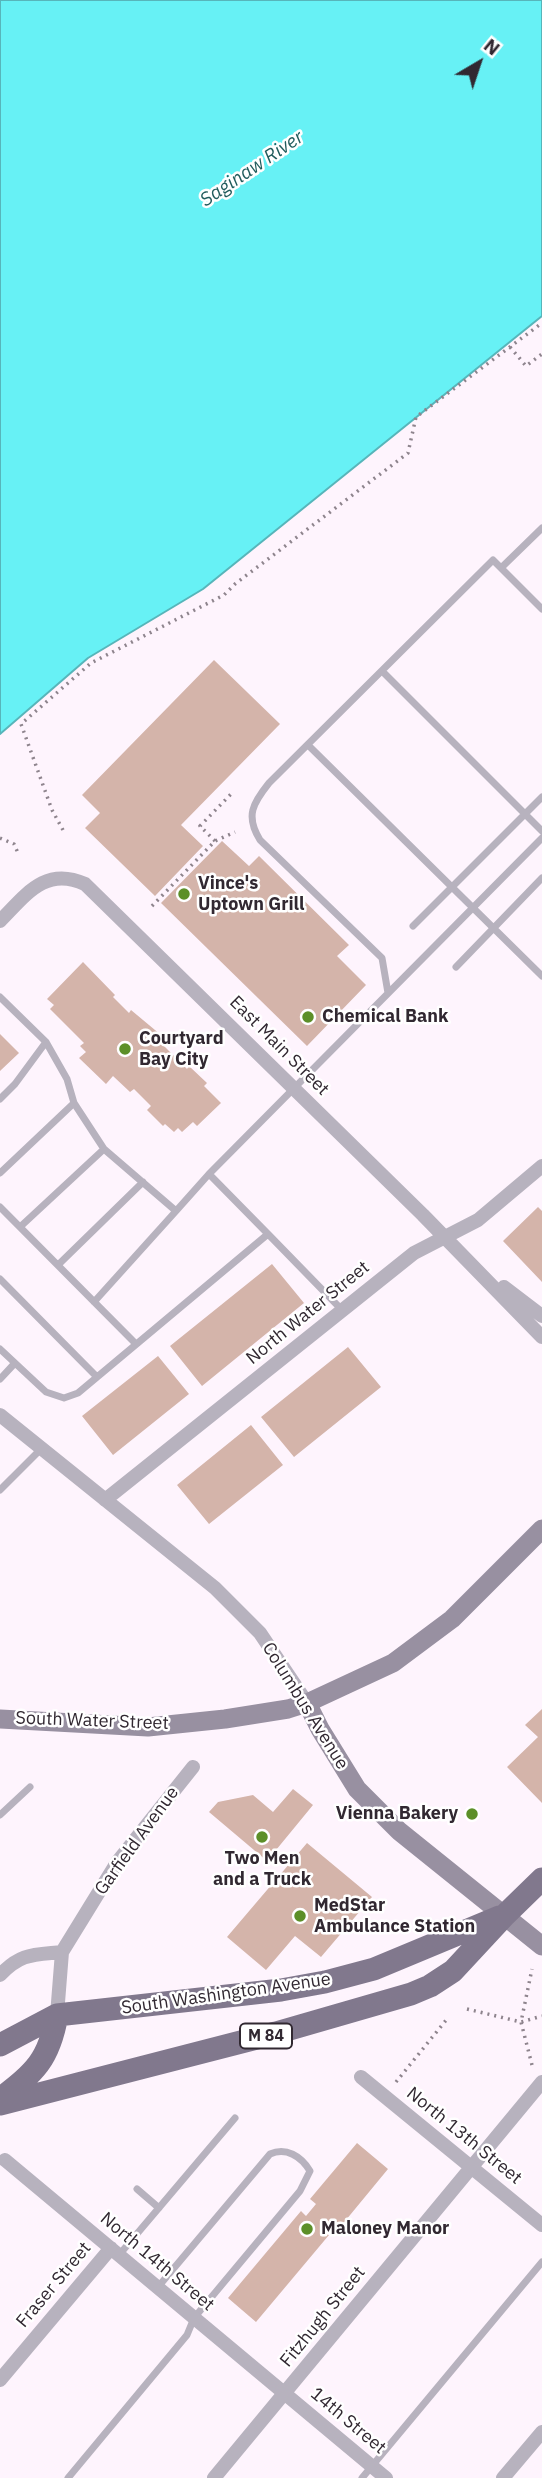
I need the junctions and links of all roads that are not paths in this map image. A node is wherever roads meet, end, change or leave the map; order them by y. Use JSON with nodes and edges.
{"nodes":[{"id":1,"x":542,"y":528,"type":"edge"},
{"id":2,"x":501,"y":568,"type":"junction"},
{"id":3,"x":542,"y":609,"type":"edge"},
{"id":4,"x":382,"y":671,"type":"junction"},
{"id":5,"x":308,"y":745,"type":"junction"},
{"id":6,"x":542,"y":797,"type":"edge"},
{"id":7,"x":524,"y":814,"type":"junction"},
{"id":8,"x":542,"y":831,"type":"edge"},
{"id":9,"x":542,"y":838,"type":"edge"},
{"id":10,"x":542,"y":878,"type":"edge"},
{"id":11,"x":452,"y":887,"type":"junction"},
{"id":12,"x":473,"y":908,"type":"junction"},
{"id":13,"x":0,"y":921,"type":"edge"},
{"id":14,"x":413,"y":926,"type":"dead end"},
{"id":15,"x":493,"y":928,"type":"junction"},
{"id":16,"x":456,"y":967,"type":"dead end"},
{"id":17,"x":542,"y":976,"type":"edge"},
{"id":18,"x":388,"y":993,"type":"junction"},
{"id":19,"x":0,"y":997,"type":"edge"},
{"id":20,"x":46,"y":1042,"type":"junction"},
{"id":21,"x":294,"y":1088,"type":"junction"},
{"id":22,"x":0,"y":1098,"type":"edge"},
{"id":23,"x":74,"y":1103,"type":"junction"},
{"id":24,"x":104,"y":1149,"type":"junction"},
{"id":25,"x":542,"y":1166,"type":"edge"},
{"id":26,"x":0,"y":1173,"type":"edge"},
{"id":27,"x":209,"y":1174,"type":"junction"},
{"id":28,"x":143,"y":1182,"type":"junction"},
{"id":29,"x":0,"y":1206,"type":"edge"},
{"id":30,"x":176,"y":1211,"type":"junction"},
{"id":31,"x":20,"y":1227,"type":"junction"},
{"id":32,"x":268,"y":1234,"type":"junction"},
{"id":33,"x":444,"y":1237,"type":"junction"},
{"id":34,"x":464,"y":1257,"type":"junction"},
{"id":35,"x":58,"y":1265,"type":"junction"},
{"id":36,"x":0,"y":1279,"type":"edge"},
{"id":37,"x":94,"y":1302,"type":"junction"},
{"id":38,"x":342,"y":1310,"type":"junction"},
{"id":39,"x":542,"y":1316,"type":"edge"},
{"id":40,"x":542,"y":1337,"type":"edge"},
{"id":41,"x":135,"y":1343,"type":"junction"},
{"id":42,"x":0,"y":1349,"type":"edge"},
{"id":43,"x":15,"y":1363,"type":"junction"},
{"id":44,"x":97,"y":1377,"type":"junction"},
{"id":45,"x":0,"y":1379,"type":"edge"},
{"id":46,"x":0,"y":1415,"type":"edge"},
{"id":47,"x":41,"y":1449,"type":"junction"},
{"id":48,"x":0,"y":1490,"type":"edge"},
{"id":49,"x":105,"y":1500,"type":"junction"},
{"id":50,"x":542,"y":1529,"type":"edge"},
{"id":51,"x":307,"y":1703,"type":"junction"},
{"id":52,"x":0,"y":1719,"type":"edge"},
{"id":53,"x":193,"y":1767,"type":"dead end"},
{"id":54,"x":30,"y":1787,"type":"dead end"},
{"id":55,"x":0,"y":1815,"type":"edge"},
{"id":56,"x":542,"y":1879,"type":"edge"},
{"id":57,"x":505,"y":1915,"type":"junction"},
{"id":58,"x":542,"y":1946,"type":"edge"},
{"id":59,"x":61,"y":1952,"type":"junction"},
{"id":60,"x":0,"y":1975,"type":"edge"},
{"id":61,"x":57,"y":2015,"type":"junction"},
{"id":62,"x":0,"y":2045,"type":"edge"},
{"id":63,"x":361,"y":2077,"type":"dead end"},
{"id":64,"x":542,"y":2082,"type":"edge"},
{"id":65,"x":0,"y":2102,"type":"edge"},
{"id":66,"x":235,"y":2118,"type":"dead end"},
{"id":67,"x":5,"y":2160,"type":"dead end"},
{"id":68,"x":472,"y":2167,"type":"junction"},
{"id":69,"x":136,"y":2189,"type":"dead end"},
{"id":70,"x":159,"y":2208,"type":"junction"},
{"id":71,"x":542,"y":2225,"type":"edge"},
{"id":72,"x":115,"y":2252,"type":"junction"},
{"id":73,"x":542,"y":2262,"type":"edge"},
{"id":74,"x":158,"y":2288,"type":"junction"},
{"id":75,"x":194,"y":2318,"type":"junction"},
{"id":76,"x":0,"y":2380,"type":"edge"},
{"id":77,"x":285,"y":2394,"type":"junction"},
{"id":78,"x":542,"y":2432,"type":"edge"},
{"id":79,"x":372,"y":2466,"type":"junction"},
{"id":80,"x":68,"y":2478,"type":"edge"},
{"id":81,"x":214,"y":2478,"type":"edge"},
{"id":82,"x":362,"y":2478,"type":"edge"},
{"id":83,"x":386,"y":2478,"type":"edge"},
{"id":84,"x":503,"y":2478,"type":"edge"}],
"edges":[{"from":1,"to":2,"type":"lane"},
{"from":2,"to":3,"type":"lane"},
{"from":2,"to":4,"type":"lane"},
{"from":4,"to":5,"type":"lane"},
{"from":4,"to":7,"type":"lane"},
{"from":5,"to":11,"type":"lane"},
{"from":5,"to":18,"type":"lane"},
{"from":6,"to":7,"type":"lane"},
{"from":7,"to":8,"type":"lane"},
{"from":7,"to":11,"type":"lane"},
{"from":9,"to":12,"type":"lane"},
{"from":10,"to":15,"type":"lane"},
{"from":11,"to":12,"type":"lane"},
{"from":11,"to":14,"type":"lane"},
{"from":12,"to":15,"type":"lane"},
{"from":12,"to":18,"type":"lane"},
{"from":13,"to":21,"type":"street","name":"East Main Street"},
{"from":15,"to":16,"type":"lane"},
{"from":15,"to":17,"type":"lane"},
{"from":18,"to":21,"type":"lane"},
{"from":19,"to":20,"type":"lane"},
{"from":20,"to":22,"type":"lane"},
{"from":20,"to":23,"type":"lane"},
{"from":21,"to":27,"type":"lane"},
{"from":21,"to":33,"type":"street","name":"East Main Street"},
{"from":23,"to":24,"type":"lane"},
{"from":23,"to":26,"type":"lane"},
{"from":24,"to":28,"type":"lane"},
{"from":24,"to":31,"type":"lane"},
{"from":25,"to":33,"type":"street","name":"North Water Street"},
{"from":27,"to":30,"type":"lane"},
{"from":27,"to":32,"type":"lane"},
{"from":28,"to":30,"type":"lane"},
{"from":28,"to":35,"type":"lane"},
{"from":29,"to":31,"type":"lane"},
{"from":30,"to":37,"type":"lane"},
{"from":31,"to":35,"type":"lane"},
{"from":32,"to":38,"type":"lane"},
{"from":32,"to":41,"type":"lane"},
{"from":33,"to":34,"type":"street","name":"East Main Street"},
{"from":33,"to":38,"type":"street","name":"North Water Street"},
{"from":34,"to":39,"type":"street","name":"East Main Street"},
{"from":34,"to":40,"type":"street","name":"East Main Street"},
{"from":35,"to":37,"type":"lane"},
{"from":36,"to":44,"type":"lane"},
{"from":37,"to":41,"type":"lane"},
{"from":38,"to":49,"type":"street","name":"North Water Street"},
{"from":41,"to":44,"type":"lane"},
{"from":42,"to":43,"type":"lane"},
{"from":43,"to":44,"type":"lane"},
{"from":43,"to":45,"type":"lane"},
{"from":46,"to":47,"type":"street","name":"Columbus Avenue"},
{"from":47,"to":48,"type":"lane"},
{"from":47,"to":49,"type":"street","name":"Columbus Avenue"},
{"from":49,"to":51,"type":"street","name":"Columbus Avenue"},
{"from":50,"to":51,"type":"street","name":"South Water Street"},
{"from":51,"to":52,"type":"street","name":"South Water Street"},
{"from":51,"to":57,"type":"street","name":"Columbus Avenue"},
{"from":53,"to":59,"type":"street","name":"Garfield Avenue"},
{"from":54,"to":55,"type":"lane"},
{"from":56,"to":57,"type":"main road","number":"M 84"},
{"from":57,"to":58,"type":"street","name":"Columbus Avenue"},
{"from":57,"to":61,"type":"main road","name":"South Washington Avenue","number":"M 84"},
{"from":57,"to":65,"type":"main road","name":"South Washington Avenue","number":"M 84"},
{"from":59,"to":60,"type":"street"},
{"from":59,"to":61,"type":"street","name":"Garfield Avenue"},
{"from":61,"to":62,"type":"main road","number":"M 84"},
{"from":61,"to":65,"type":"main road"},
{"from":63,"to":68,"type":"street","name":"North 13th Street"},
{"from":64,"to":68,"type":"street","name":"Fitzhugh Street"},
{"from":66,"to":70,"type":"lane"},
{"from":67,"to":72,"type":"street","name":"North 14th Street"},
{"from":68,"to":71,"type":"street","name":"North 13th Street"},
{"from":68,"to":77,"type":"street","name":"Fitzhugh Street"},
{"from":69,"to":70,"type":"lane"},
{"from":70,"to":72,"type":"lane"},
{"from":72,"to":74,"type":"street","name":"North 14th Street"},
{"from":72,"to":76,"type":"street","name":"Fraser Street"},
{"from":73,"to":79,"type":"lane"},
{"from":74,"to":75,"type":"street","name":"North 14th Street"},
{"from":74,"to":75,"type":"lane"},
{"from":75,"to":77,"type":"street","name":"North 14th Street"},
{"from":75,"to":80,"type":"lane"},
{"from":77,"to":79,"type":"street","name":"14th Street"},
{"from":77,"to":81,"type":"street","name":"Fitzhugh Street"},
{"from":78,"to":84,"type":"street"},
{"from":79,"to":82,"type":"lane"},
{"from":79,"to":83,"type":"street","name":"14th Street"}]}
